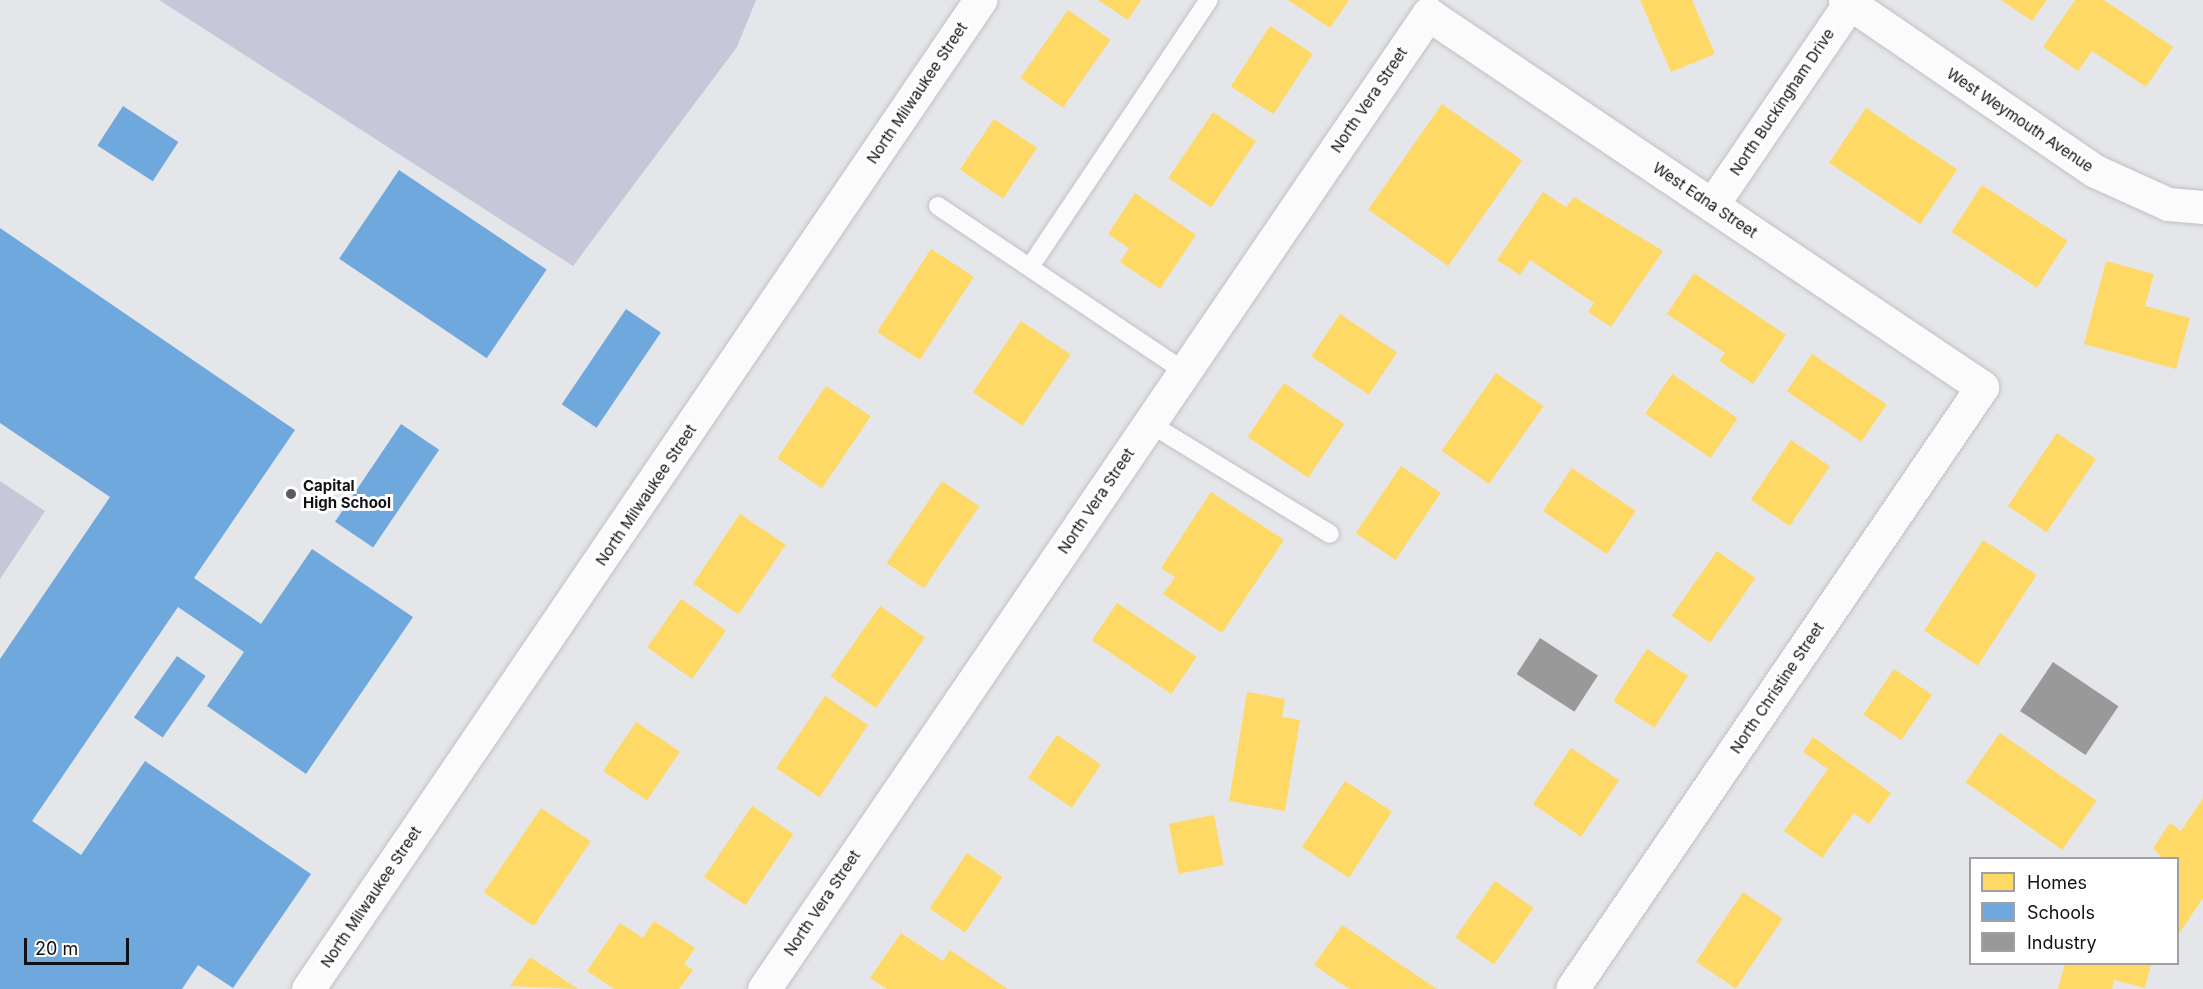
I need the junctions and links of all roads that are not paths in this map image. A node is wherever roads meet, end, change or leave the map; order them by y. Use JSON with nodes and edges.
{"nodes":[{"id":1,"x":980,"y":0,"type":"edge"},
{"id":2,"x":1209,"y":0,"type":"edge"},
{"id":3,"x":1847,"y":2,"type":"edge"},
{"id":4,"x":1428,"y":14,"type":"joint"},
{"id":5,"x":1712,"y":205,"type":"junction"},
{"id":6,"x":938,"y":206,"type":"dead end"},
{"id":7,"x":2203,"y":207,"type":"edge"},
{"id":8,"x":1030,"y":267,"type":"junction"},
{"id":9,"x":1184,"y":371,"type":"junction"},
{"id":10,"x":1982,"y":387,"type":"joint"},
{"id":11,"x":1149,"y":423,"type":"junction"},
{"id":12,"x":1330,"y":534,"type":"dead end"},
{"id":13,"x":308,"y":989,"type":"edge"},
{"id":14,"x":764,"y":989,"type":"edge"},
{"id":15,"x":1572,"y":989,"type":"edge"}],
"edges":[{"from":1,"to":13,"type":"street","name":"North Milwaukee Street"},
{"from":2,"to":8,"type":"lane"},
{"from":3,"to":5,"type":"street","name":"North Buckingham Drive"},
{"from":3,"to":7,"type":"street","name":"West Weymouth Avenue"},
{"from":4,"to":5,"type":"street","name":"West Edna Street"},
{"from":4,"to":9,"type":"street","name":"North Vera Street"},
{"from":5,"to":10,"type":"street","name":"West Edna Street"},
{"from":6,"to":8,"type":"lane"},
{"from":8,"to":9,"type":"lane"},
{"from":9,"to":11,"type":"street","name":"North Vera Street"},
{"from":10,"to":15,"type":"street","name":"North Christine Street"},
{"from":11,"to":12,"type":"lane"},
{"from":11,"to":14,"type":"street","name":"North Vera Street"}]}
